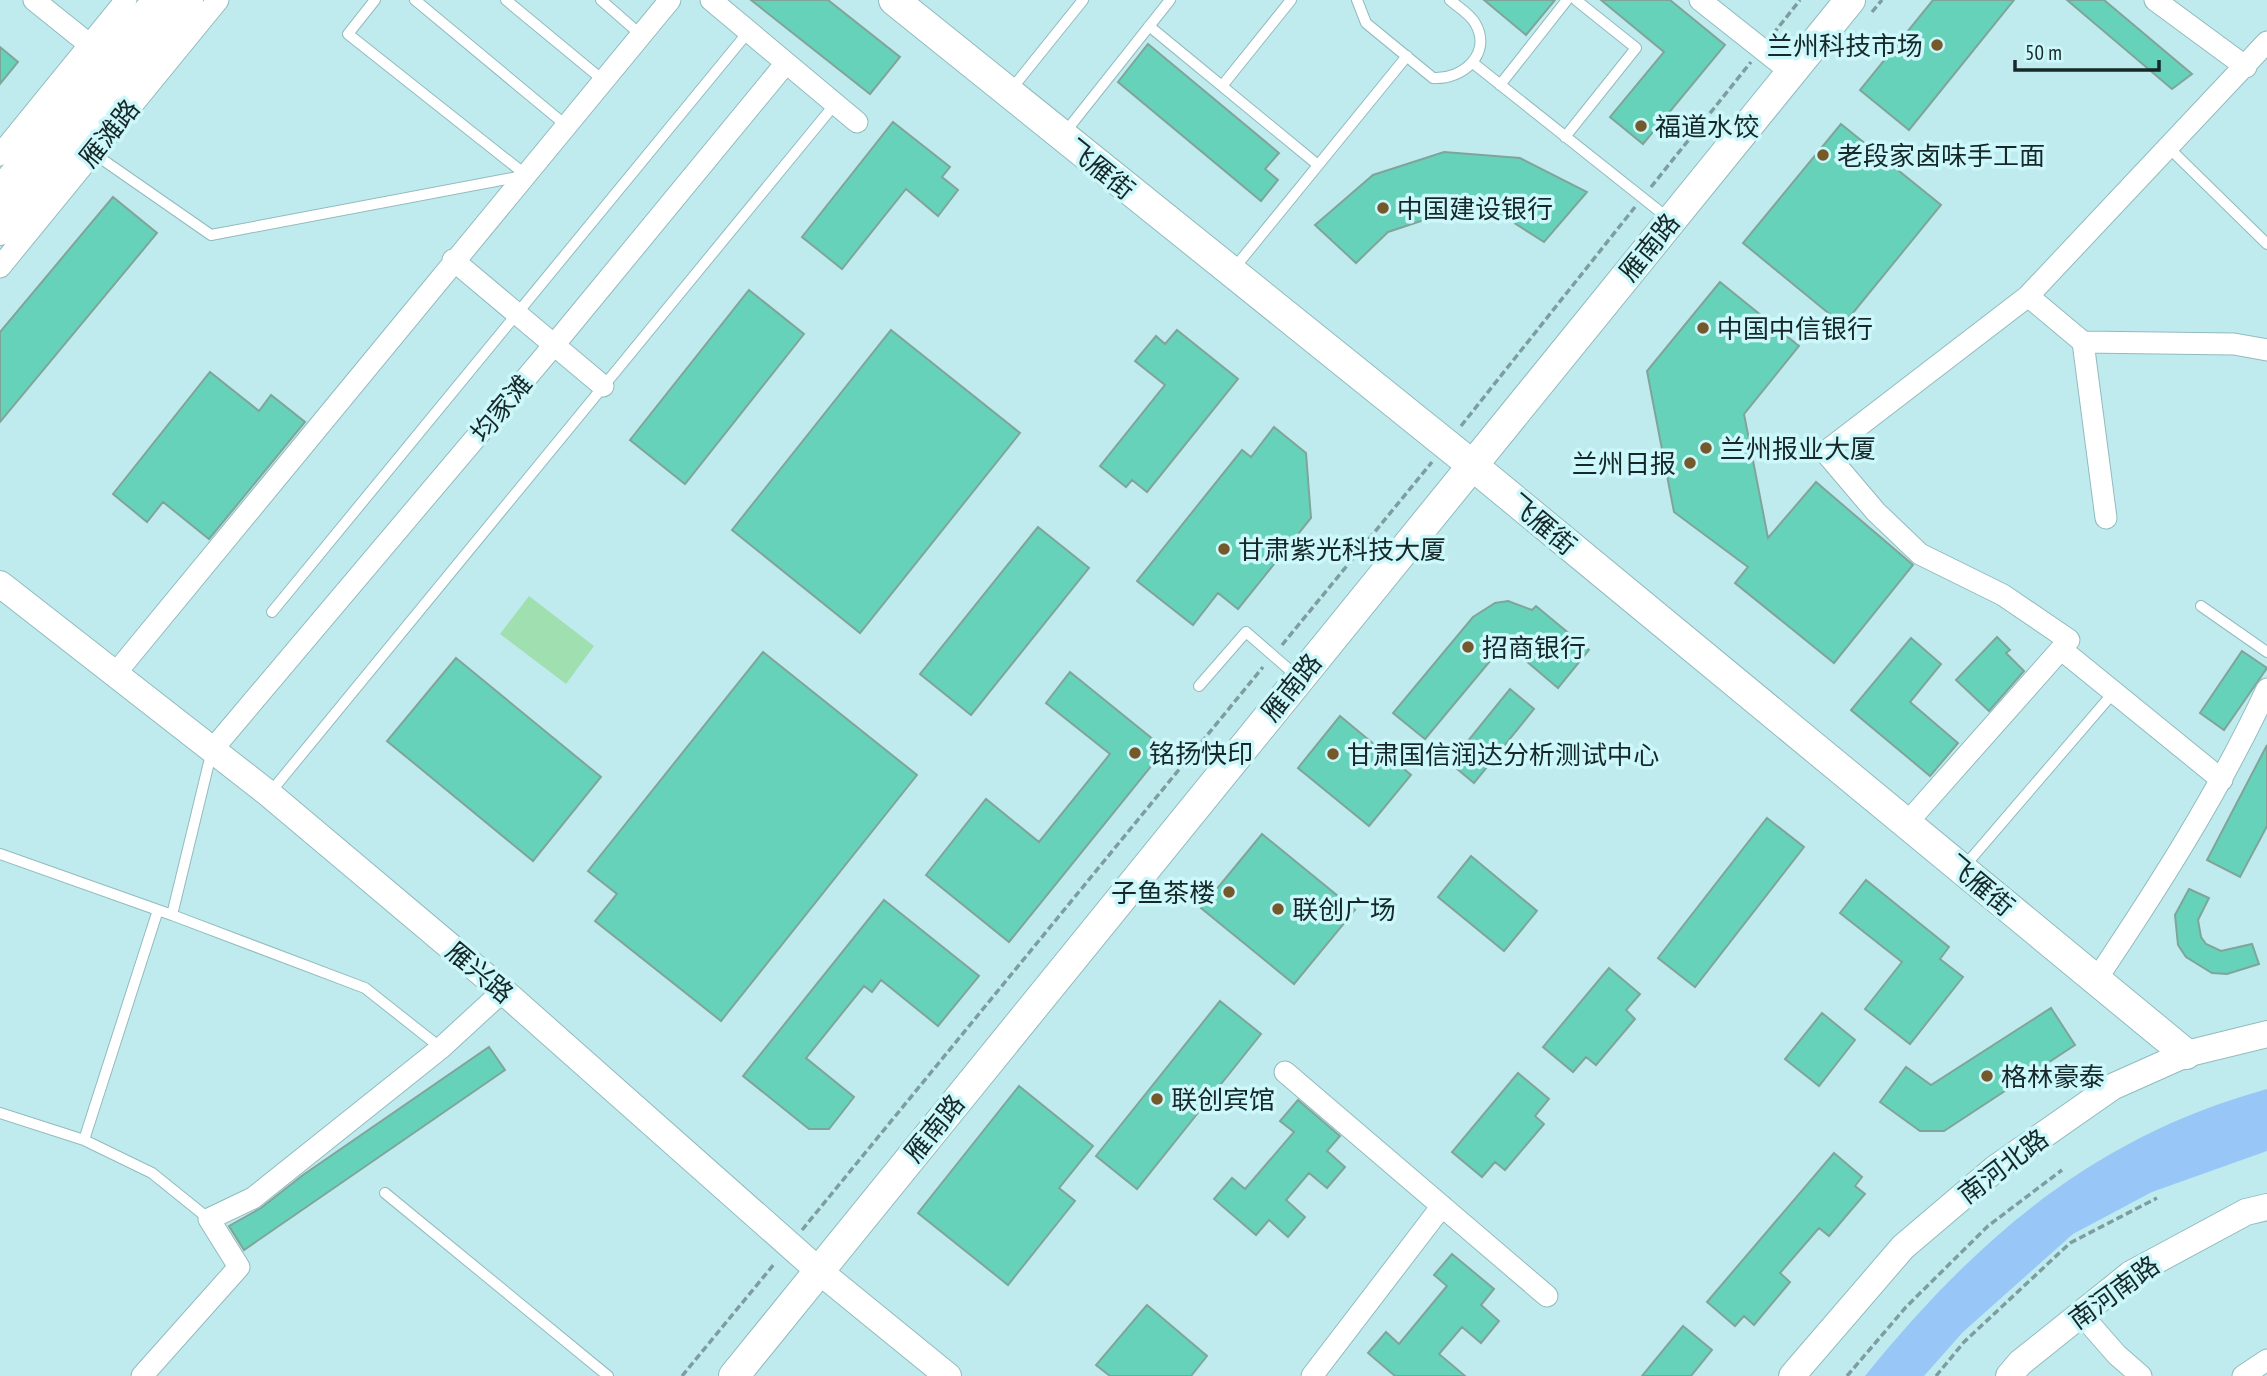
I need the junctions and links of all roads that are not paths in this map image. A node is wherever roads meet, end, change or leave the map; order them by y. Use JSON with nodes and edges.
{"nodes":[{"id":1,"x":34,"y":0,"type":"edge"},
{"id":2,"x":126,"y":0,"type":"edge"},
{"id":3,"x":158,"y":0,"type":"edge"},
{"id":4,"x":188,"y":0,"type":"edge"},
{"id":5,"x":218,"y":0,"type":"edge"},
{"id":6,"x":375,"y":0,"type":"edge"},
{"id":7,"x":415,"y":0,"type":"edge"},
{"id":8,"x":506,"y":0,"type":"edge"},
{"id":9,"x":601,"y":0,"type":"edge"},
{"id":10,"x":670,"y":0,"type":"edge"},
{"id":11,"x":711,"y":0,"type":"edge"},
{"id":12,"x":894,"y":0,"type":"edge"},
{"id":13,"x":1083,"y":0,"type":"edge"},
{"id":14,"x":1170,"y":0,"type":"edge"},
{"id":15,"x":1291,"y":0,"type":"edge"},
{"id":16,"x":1357,"y":0,"type":"edge"},
{"id":17,"x":1450,"y":0,"type":"edge"},
{"id":18,"x":1567,"y":0,"type":"edge"},
{"id":19,"x":1576,"y":0,"type":"edge"},
{"id":20,"x":1699,"y":0,"type":"edge"},
{"id":21,"x":1850,"y":0,"type":"edge"},
{"id":22,"x":2155,"y":0,"type":"edge"},
{"id":23,"x":1149,"y":26,"type":"junction"},
{"id":24,"x":749,"y":32,"type":"junction"},
{"id":25,"x":642,"y":35,"type":"junction"},
{"id":26,"x":2267,"y":42,"type":"edge"},
{"id":27,"x":89,"y":45,"type":"junction"},
{"id":28,"x":1407,"y":56,"type":"junction"},
{"id":29,"x":786,"y":63,"type":"junction"},
{"id":30,"x":1473,"y":63,"type":"junction"},
{"id":31,"x":2246,"y":66,"type":"junction"},
{"id":32,"x":1791,"y":72,"type":"junction"},
{"id":33,"x":604,"y":81,"type":"junction"},
{"id":34,"x":1500,"y":85,"type":"junction"},
{"id":35,"x":1223,"y":86,"type":"junction"},
{"id":36,"x":1008,"y":93,"type":"junction"},
{"id":37,"x":835,"y":104,"type":"junction"},
{"id":38,"x":857,"y":122,"type":"dead end"},
{"id":39,"x":568,"y":127,"type":"junction"},
{"id":40,"x":1061,"y":137,"type":"junction"},
{"id":41,"x":1565,"y":137,"type":"junction"},
{"id":42,"x":2169,"y":148,"type":"junction"},
{"id":43,"x":93,"y":153,"type":"junction"},
{"id":44,"x":0,"y":155,"type":"edge"},
{"id":45,"x":1318,"y":165,"type":"junction"},
{"id":46,"x":526,"y":175,"type":"junction"},
{"id":47,"x":0,"y":193,"type":"edge"},
{"id":48,"x":1671,"y":220,"type":"junction"},
{"id":49,"x":0,"y":230,"type":"edge"},
{"id":50,"x":2267,"y":244,"type":"edge"},
{"id":51,"x":453,"y":260,"type":"junction"},
{"id":52,"x":0,"y":267,"type":"edge"},
{"id":53,"x":1231,"y":272,"type":"junction"},
{"id":54,"x":2028,"y":296,"type":"junction"},
{"id":55,"x":517,"y":313,"type":"junction"},
{"id":56,"x":2083,"y":342,"type":"junction"},
{"id":57,"x":554,"y":345,"type":"junction"},
{"id":58,"x":2267,"y":350,"type":"edge"},
{"id":59,"x":603,"y":386,"type":"junction"},
{"id":60,"x":1472,"y":465,"type":"junction"},
{"id":61,"x":2106,"y":518,"type":"dead end"},
{"id":62,"x":0,"y":584,"type":"edge"},
{"id":63,"x":2201,"y":606,"type":"dead end"},
{"id":64,"x":272,"y":612,"type":"dead end"},
{"id":65,"x":2062,"y":650,"type":"junction"},
{"id":66,"x":2267,"y":652,"type":"edge"},
{"id":67,"x":115,"y":674,"type":"junction"},
{"id":68,"x":1299,"y":678,"type":"junction"},
{"id":69,"x":1199,"y":686,"type":"dead end"},
{"id":70,"x":2267,"y":689,"type":"edge"},
{"id":71,"x":2114,"y":692,"type":"junction"},
{"id":72,"x":212,"y":750,"type":"junction"},
{"id":73,"x":2222,"y":780,"type":"junction"},
{"id":74,"x":269,"y":794,"type":"junction"},
{"id":75,"x":1907,"y":824,"type":"junction"},
{"id":76,"x":0,"y":854,"type":"edge"},
{"id":77,"x":1962,"y":869,"type":"junction"},
{"id":78,"x":158,"y":910,"type":"junction"},
{"id":79,"x":172,"y":915,"type":"junction"},
{"id":80,"x":2096,"y":980,"type":"junction"},
{"id":81,"x":503,"y":991,"type":"junction"},
{"id":82,"x":2267,"y":1034,"type":"edge"},
{"id":83,"x":441,"y":1048,"type":"junction"},
{"id":84,"x":2186,"y":1055,"type":"junction"},
{"id":85,"x":1285,"y":1072,"type":"dead end"},
{"id":86,"x":0,"y":1113,"type":"edge"},
{"id":87,"x":84,"y":1140,"type":"junction"},
{"id":88,"x":385,"y":1193,"type":"dead end"},
{"id":89,"x":1442,"y":1206,"type":"junction"},
{"id":90,"x":2267,"y":1207,"type":"edge"},
{"id":91,"x":209,"y":1219,"type":"junction"},
{"id":92,"x":819,"y":1271,"type":"junction"},
{"id":93,"x":1547,"y":1296,"type":"dead end"},
{"id":94,"x":2081,"y":1314,"type":"junction"},
{"id":95,"x":2267,"y":1360,"type":"edge"},
{"id":96,"x":142,"y":1376,"type":"edge"},
{"id":97,"x":608,"y":1376,"type":"edge"},
{"id":98,"x":734,"y":1376,"type":"edge"},
{"id":99,"x":948,"y":1376,"type":"edge"},
{"id":100,"x":1312,"y":1376,"type":"edge"},
{"id":101,"x":1792,"y":1376,"type":"edge"},
{"id":102,"x":2009,"y":1376,"type":"edge"},
{"id":103,"x":2141,"y":1376,"type":"edge"},
{"id":104,"x":2243,"y":1376,"type":"edge"}],
"edges":[{"from":1,"to":27,"type":"street"},
{"from":2,"to":27,"type":"street"},
{"from":3,"to":47,"type":"main road","name":"雁滩路"},
{"from":4,"to":49,"type":"main road","name":"雁滩路"},
{"from":5,"to":43,"type":"street","name":"雁滩路"},
{"from":6,"to":46,"type":"lane"},
{"from":7,"to":39,"type":"lane"},
{"from":8,"to":33,"type":"lane"},
{"from":9,"to":25,"type":"lane"},
{"from":10,"to":25,"type":"street"},
{"from":11,"to":24,"type":"street"},
{"from":12,"to":36,"type":"main road","name":"飞雁街"},
{"from":13,"to":36,"type":"lane"},
{"from":14,"to":23,"type":"lane"},
{"from":15,"to":35,"type":"lane"},
{"from":16,"to":28,"type":"lane"},
{"from":17,"to":30,"type":"lane"},
{"from":18,"to":34,"type":"lane"},
{"from":19,"to":41,"type":"lane"},
{"from":20,"to":32,"type":"street"},
{"from":21,"to":32,"type":"main road","name":"雁南路"},
{"from":22,"to":31,"type":"street"},
{"from":23,"to":35,"type":"lane"},
{"from":23,"to":40,"type":"lane"},
{"from":24,"to":29,"type":"street"},
{"from":24,"to":55,"type":"lane"},
{"from":25,"to":33,"type":"street"},
{"from":26,"to":31,"type":"street"},
{"from":27,"to":44,"type":"street"},
{"from":28,"to":30,"type":"lane"},
{"from":28,"to":45,"type":"lane"},
{"from":29,"to":37,"type":"street"},
{"from":29,"to":57,"type":"street","name":"均家滩"},
{"from":30,"to":34,"type":"lane"},
{"from":31,"to":42,"type":"street"},
{"from":32,"to":48,"type":"main road","name":"雁南路"},
{"from":33,"to":39,"type":"street"},
{"from":34,"to":41,"type":"lane"},
{"from":35,"to":45,"type":"lane"},
{"from":36,"to":40,"type":"main road","name":"飞雁街"},
{"from":37,"to":38,"type":"street"},
{"from":37,"to":59,"type":"lane"},
{"from":39,"to":46,"type":"street"},
{"from":40,"to":53,"type":"main road","name":"飞雁街"},
{"from":41,"to":48,"type":"lane"},
{"from":42,"to":50,"type":"lane"},
{"from":42,"to":54,"type":"street"},
{"from":43,"to":46,"type":"lane"},
{"from":43,"to":52,"type":"street","name":"雁滩路"},
{"from":45,"to":53,"type":"lane"},
{"from":46,"to":51,"type":"street"},
{"from":48,"to":60,"type":"main road","name":"雁南路"},
{"from":51,"to":55,"type":"street"},
{"from":51,"to":67,"type":"street"},
{"from":53,"to":60,"type":"main road","name":"飞雁街"},
{"from":54,"to":56,"type":"street"},
{"from":54,"to":65,"type":"street"},
{"from":55,"to":57,"type":"street"},
{"from":55,"to":64,"type":"lane"},
{"from":56,"to":58,"type":"street"},
{"from":56,"to":61,"type":"street"},
{"from":57,"to":59,"type":"street"},
{"from":57,"to":72,"type":"street","name":"均家滩"},
{"from":59,"to":74,"type":"lane"},
{"from":60,"to":68,"type":"main road","name":"雁南路"},
{"from":60,"to":75,"type":"main road","name":"飞雁街"},
{"from":62,"to":67,"type":"street","name":"雁兴路"},
{"from":63,"to":66,"type":"lane"},
{"from":65,"to":71,"type":"street"},
{"from":65,"to":75,"type":"street"},
{"from":67,"to":72,"type":"street","name":"雁兴路"},
{"from":68,"to":69,"type":"lane"},
{"from":68,"to":92,"type":"main road","name":"雁南路"},
{"from":70,"to":73,"type":"street"},
{"from":71,"to":73,"type":"street"},
{"from":71,"to":77,"type":"lane"},
{"from":72,"to":74,"type":"street","name":"雁兴路"},
{"from":72,"to":79,"type":"lane"},
{"from":73,"to":80,"type":"street"},
{"from":74,"to":81,"type":"street","name":"雁兴路"},
{"from":75,"to":77,"type":"main road","name":"飞雁街"},
{"from":76,"to":78,"type":"lane"},
{"from":77,"to":80,"type":"main road","name":"飞雁街"},
{"from":78,"to":79,"type":"lane"},
{"from":78,"to":87,"type":"lane"},
{"from":79,"to":83,"type":"lane"},
{"from":80,"to":84,"type":"main road","name":"飞雁街"},
{"from":81,"to":83,"type":"street"},
{"from":81,"to":92,"type":"street","name":"雁兴路"},
{"from":82,"to":84,"type":"street","name":"南河北路"},
{"from":83,"to":91,"type":"street"},
{"from":84,"to":101,"type":"street","name":"南河北路"},
{"from":85,"to":89,"type":"street"},
{"from":86,"to":87,"type":"lane"},
{"from":87,"to":91,"type":"lane"},
{"from":88,"to":97,"type":"lane"},
{"from":89,"to":93,"type":"street"},
{"from":89,"to":100,"type":"street"},
{"from":90,"to":94,"type":"street","name":"南河南路"},
{"from":91,"to":96,"type":"street"},
{"from":92,"to":98,"type":"main road","name":"雁南路"},
{"from":92,"to":99,"type":"street","name":"雁兴路"},
{"from":94,"to":102,"type":"street","name":"南河南路"},
{"from":94,"to":103,"type":"street"},
{"from":95,"to":104,"type":"street"}]}
